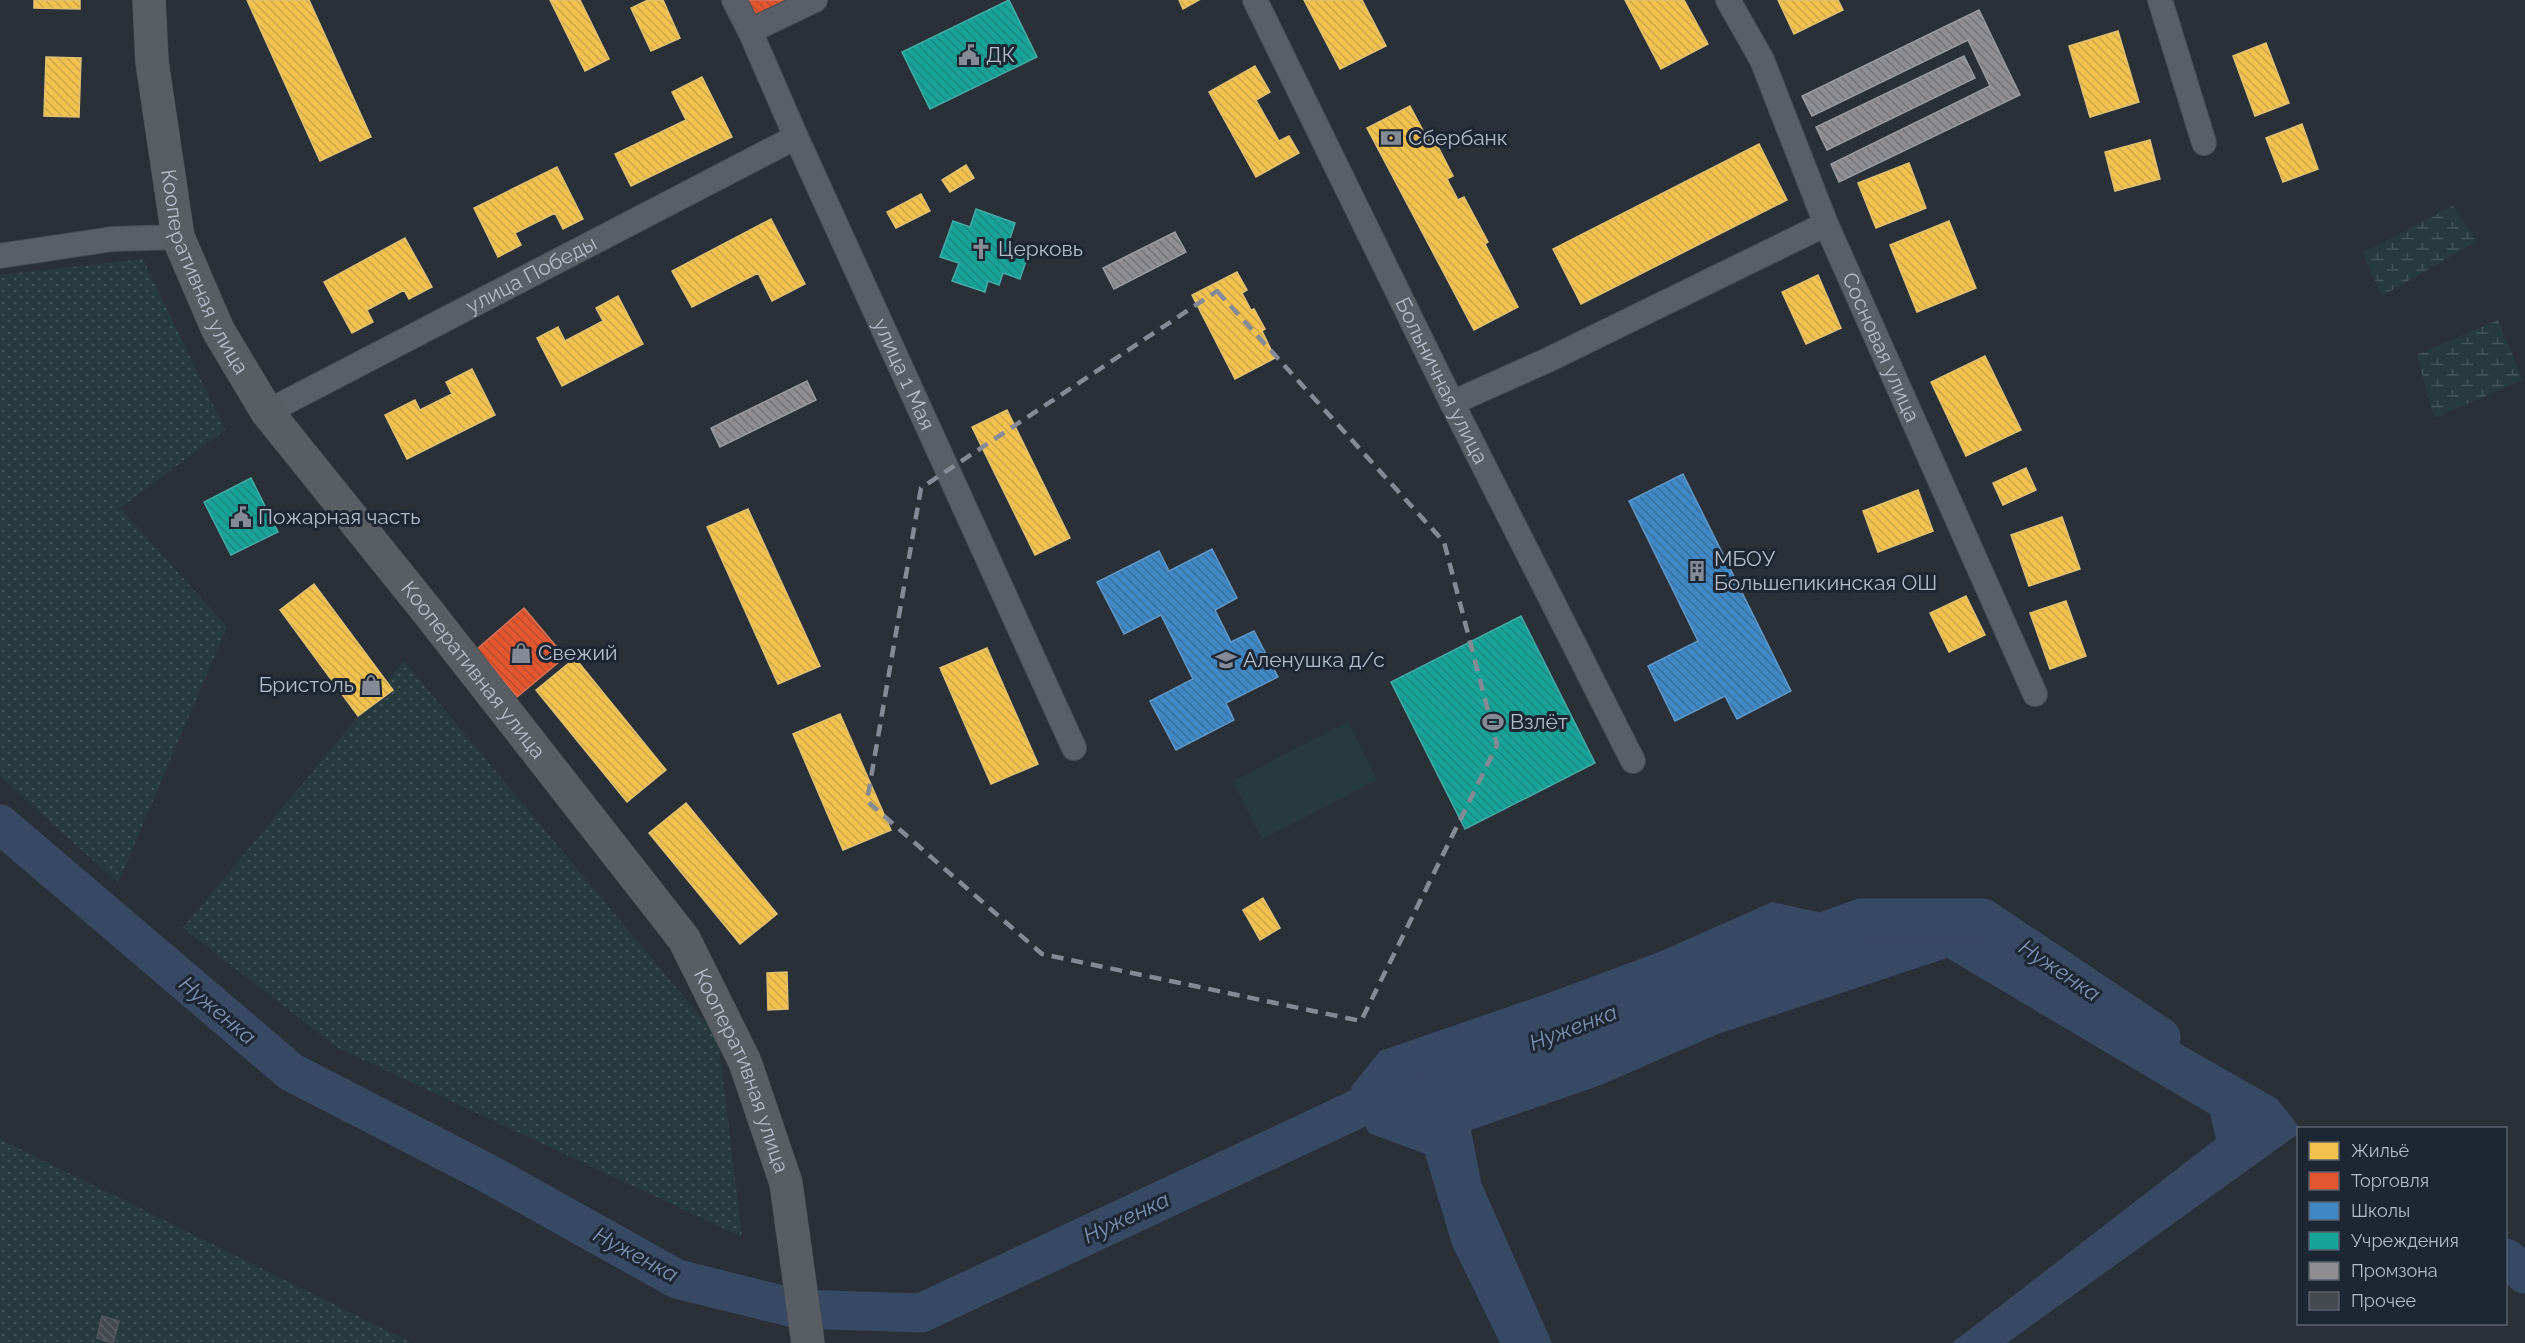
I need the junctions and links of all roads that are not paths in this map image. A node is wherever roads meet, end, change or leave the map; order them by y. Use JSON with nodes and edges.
{"nodes":[{"id":1,"x":149,"y":0,"type":"edge"},
{"id":2,"x":734,"y":0,"type":"edge"},
{"id":3,"x":815,"y":0,"type":"edge"},
{"id":4,"x":1255,"y":0,"type":"edge"},
{"id":5,"x":1728,"y":0,"type":"edge"},
{"id":6,"x":2160,"y":0,"type":"edge"},
{"id":7,"x":750,"y":31,"type":"junction"},
{"id":8,"x":796,"y":137,"type":"junction"},
{"id":9,"x":2204,"y":143,"type":"dead end"},
{"id":10,"x":1826,"y":224,"type":"junction"},
{"id":11,"x":178,"y":237,"type":"junction"},
{"id":12,"x":0,"y":256,"type":"edge"},
{"id":13,"x":1452,"y":403,"type":"junction"},
{"id":14,"x":267,"y":412,"type":"junction"},
{"id":15,"x":2035,"y":693,"type":"dead end"},
{"id":16,"x":1074,"y":748,"type":"dead end"},
{"id":17,"x":1633,"y":761,"type":"dead end"},
{"id":18,"x":808,"y":1343,"type":"edge"}],
"edges":[{"from":1,"to":11,"type":"street","name":"Кооперативная улица"},
{"from":2,"to":7,"type":"street","name":"улица 1 Мая"},
{"from":3,"to":7,"type":"street"},
{"from":4,"to":13,"type":"street","name":"Больничная улица"},
{"from":5,"to":10,"type":"street","name":"Сосновая улица"},
{"from":6,"to":9,"type":"street"},
{"from":7,"to":8,"type":"street","name":"улица 1 Мая"},
{"from":8,"to":14,"type":"street","name":"улица Победы"},
{"from":8,"to":16,"type":"street","name":"улица 1 Мая"},
{"from":10,"to":13,"type":"street"},
{"from":10,"to":15,"type":"street","name":"Сосновая улица"},
{"from":11,"to":12,"type":"street"},
{"from":11,"to":14,"type":"street","name":"Кооперативная улица"},
{"from":13,"to":17,"type":"street","name":"Больничная улица"},
{"from":14,"to":18,"type":"street","name":"Кооперативная улица"}]}
